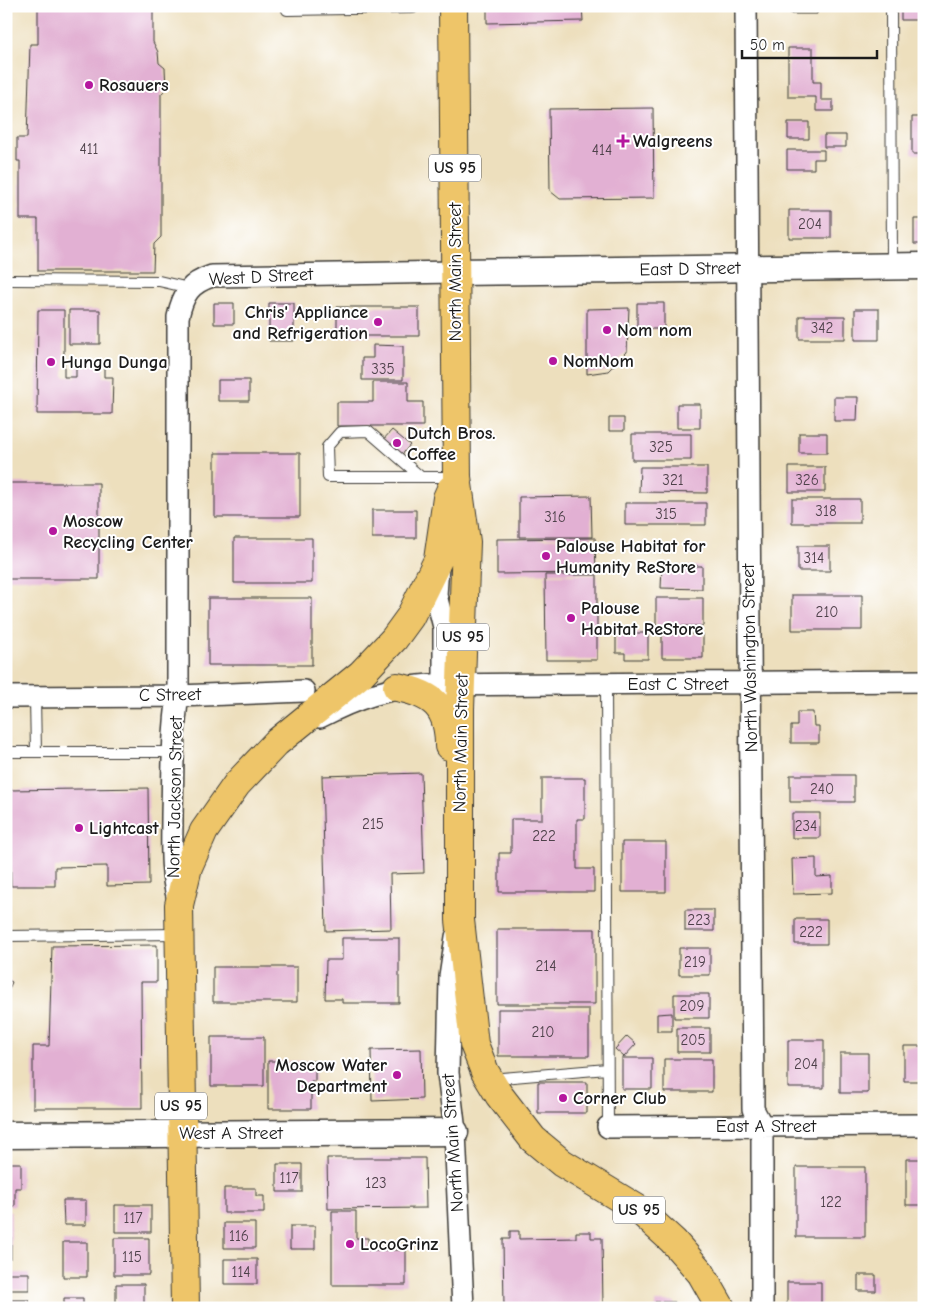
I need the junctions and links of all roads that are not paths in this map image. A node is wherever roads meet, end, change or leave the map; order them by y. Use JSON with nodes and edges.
{"nodes":[{"id":1,"x":287,"y":6,"type":"edge"},
{"id":2,"x":453,"y":6,"type":"edge"},
{"id":3,"x":746,"y":6,"type":"edge"},
{"id":4,"x":891,"y":6,"type":"edge"},
{"id":5,"x":413,"y":8,"type":"dead end"},
{"id":6,"x":924,"y":266,"type":"edge"},
{"id":7,"x":892,"y":267,"type":"junction"},
{"id":8,"x":746,"y":269,"type":"junction"},
{"id":9,"x":456,"y":272,"type":"junction"},
{"id":10,"x":10,"y":280,"type":"dead end"},
{"id":11,"x":189,"y":288,"type":"junction"},
{"id":12,"x":421,"y":477,"type":"junction"},
{"id":13,"x":456,"y":477,"type":"junction"},
{"id":14,"x":438,"y":560,"type":"junction"},
{"id":15,"x":924,"y":681,"type":"edge"},
{"id":16,"x":751,"y":683,"type":"junction"},
{"id":17,"x":606,"y":684,"type":"junction"},
{"id":18,"x":453,"y":685,"type":"junction"},
{"id":19,"x":397,"y":687,"type":"junction"},
{"id":20,"x":304,"y":691,"type":"dead end"},
{"id":21,"x":178,"y":696,"type":"junction"},
{"id":22,"x":35,"y":697,"type":"junction"},
{"id":23,"x":6,"y":698,"type":"edge"},
{"id":24,"x":288,"y":734,"type":"junction"},
{"id":25,"x":6,"y":752,"type":"edge"},
{"id":26,"x":36,"y":752,"type":"junction"},
{"id":27,"x":173,"y":752,"type":"junction"},
{"id":28,"x":459,"y":798,"type":"junction"},
{"id":29,"x":179,"y":905,"type":"junction"},
{"id":30,"x":460,"y":920,"type":"junction"},
{"id":31,"x":179,"y":934,"type":"junction"},
{"id":32,"x":6,"y":936,"type":"edge"},
{"id":33,"x":608,"y":1068,"type":"junction"},
{"id":34,"x":489,"y":1079,"type":"junction"},
{"id":35,"x":924,"y":1125,"type":"edge"},
{"id":36,"x":762,"y":1126,"type":"junction"},
{"id":37,"x":608,"y":1127,"type":"joint"},
{"id":38,"x":455,"y":1132,"type":"junction"},
{"id":39,"x":182,"y":1133,"type":"junction"},
{"id":40,"x":6,"y":1135,"type":"edge"},
{"id":41,"x":185,"y":1308,"type":"edge"},
{"id":42,"x":463,"y":1308,"type":"edge"},
{"id":43,"x":721,"y":1308,"type":"edge"},
{"id":44,"x":762,"y":1308,"type":"edge"}],
"edges":[{"from":1,"to":5,"type":"lane"},
{"from":2,"to":9,"type":"highway","name":"North Main Street","number":"US 95"},
{"from":3,"to":8,"type":"street","name":"North Washington Street"},
{"from":4,"to":7,"type":"lane"},
{"from":6,"to":7,"type":"street","name":"East D Street"},
{"from":7,"to":8,"type":"street","name":"East D Street"},
{"from":8,"to":9,"type":"street","name":"East D Street"},
{"from":8,"to":16,"type":"street","name":"North Washington Street"},
{"from":9,"to":11,"type":"street","name":"West D Street"},
{"from":9,"to":13,"type":"highway","name":"North Main Street","number":"US 95"},
{"from":10,"to":11,"type":"lane","name":"West D Street"},
{"from":11,"to":21,"type":"street","name":"North Jackson Street"},
{"from":12,"to":12,"type":"lane"},
{"from":12,"to":13,"type":"lane"},
{"from":13,"to":14,"type":"highway","name":"North Main Street","number":"US 95"},
{"from":13,"to":18,"type":"highway","name":"North Main Street","number":"US 95"},
{"from":14,"to":18,"type":"street","name":"North Main Street"},
{"from":14,"to":24,"type":"highway","name":"North Main Street","number":"US 95"},
{"from":15,"to":16,"type":"street","name":"East C Street"},
{"from":16,"to":17,"type":"street","name":"East C Street"},
{"from":16,"to":36,"type":"street","name":"North Washington Street"},
{"from":17,"to":18,"type":"street","name":"East C Street"},
{"from":17,"to":33,"type":"lane"},
{"from":18,"to":19,"type":"street","name":"East C Street"},
{"from":18,"to":28,"type":"highway","name":"North Main Street","number":"US 95"},
{"from":19,"to":24,"type":"street","name":"East C Street"},
{"from":19,"to":28,"type":"highway"},
{"from":20,"to":21,"type":"street","name":"C Street"},
{"from":21,"to":22,"type":"street","name":"C Street"},
{"from":21,"to":27,"type":"street","name":"North Jackson Street"},
{"from":22,"to":23,"type":"street","name":"C Street"},
{"from":22,"to":26,"type":"lane"},
{"from":24,"to":29,"type":"highway","name":"North Main Street","number":"US 95"},
{"from":25,"to":26,"type":"lane"},
{"from":26,"to":27,"type":"lane"},
{"from":27,"to":29,"type":"street","name":"North Jackson Street"},
{"from":28,"to":30,"type":"highway","name":"North Main Street","number":"US 95"},
{"from":29,"to":31,"type":"highway","name":"North Jackson Street","number":"US 95"},
{"from":30,"to":34,"type":"highway","name":"North Main Street","number":"US 95"},
{"from":30,"to":38,"type":"street","name":"North Main Street"},
{"from":31,"to":32,"type":"lane"},
{"from":31,"to":39,"type":"highway","name":"North Jackson Street","number":"US 95"},
{"from":33,"to":34,"type":"lane"},
{"from":33,"to":37,"type":"lane"},
{"from":34,"to":43,"type":"highway","name":"North Main Street","number":"US 95"},
{"from":35,"to":36,"type":"street","name":"East A Street"},
{"from":36,"to":37,"type":"street","name":"East A Street"},
{"from":36,"to":44,"type":"street","name":"North Washington Street"},
{"from":38,"to":39,"type":"street","name":"West A Street"},
{"from":38,"to":42,"type":"street","name":"North Main Street"},
{"from":39,"to":40,"type":"street","name":"West A Street"},
{"from":39,"to":41,"type":"highway","name":"North Jackson Street","number":"US 95"}]}
